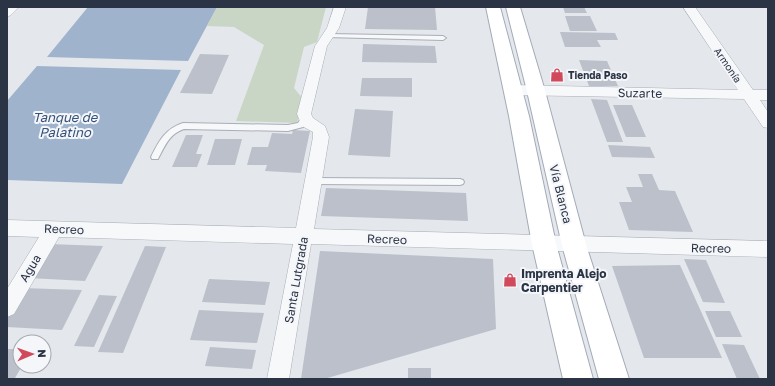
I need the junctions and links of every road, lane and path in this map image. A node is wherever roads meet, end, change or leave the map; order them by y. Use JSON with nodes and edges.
{"nodes":[{"id":1,"x":340,"y":7,"type":"edge"},
{"id":2,"x":493,"y":7,"type":"edge"},
{"id":3,"x":513,"y":7,"type":"edge"},
{"id":4,"x":689,"y":7,"type":"edge"},
{"id":5,"x":328,"y":36,"type":"junction"},
{"id":6,"x":444,"y":38,"type":"dead end"},
{"id":7,"x":512,"y":90,"type":"junction"},
{"id":8,"x":536,"y":91,"type":"junction"},
{"id":9,"x":748,"y":95,"type":"junction"},
{"id":10,"x":768,"y":95,"type":"edge"},
{"id":11,"x":304,"y":119,"type":"junction"},
{"id":12,"x":768,"y":122,"type":"edge"},
{"id":13,"x":156,"y":157,"type":"dead end"},
{"id":14,"x":314,"y":181,"type":"junction"},
{"id":15,"x":460,"y":182,"type":"dead end"},
{"id":16,"x":7,"y":228,"type":"edge"},
{"id":17,"x":54,"y":229,"type":"junction"},
{"id":18,"x":304,"y":237,"type":"junction"},
{"id":19,"x":544,"y":244,"type":"junction"},
{"id":20,"x":574,"y":245,"type":"junction"},
{"id":21,"x":768,"y":249,"type":"edge"},
{"id":22,"x":7,"y":307,"type":"edge"},
{"id":23,"x":278,"y":379,"type":"edge"},
{"id":24,"x":578,"y":379,"type":"edge"},
{"id":25,"x":614,"y":379,"type":"edge"}],
"edges":[{"from":1,"to":5,"type":"street"},
{"from":2,"to":7,"type":"main road","name":"Vía Blanca"},
{"from":3,"to":8,"type":"main road","name":"Vía Blanca"},
{"from":4,"to":9,"type":"street","name":"Armonía"},
{"from":5,"to":6,"type":"lane"},
{"from":5,"to":11,"type":"street"},
{"from":7,"to":8,"type":"street","name":"Suzarte"},
{"from":7,"to":19,"type":"main road","name":"Vía Blanca"},
{"from":8,"to":9,"type":"street","name":"Suzarte"},
{"from":8,"to":20,"type":"main road","name":"Vía Blanca"},
{"from":9,"to":10,"type":"street","name":"Suzarte"},
{"from":9,"to":12,"type":"street","name":"Armonía"},
{"from":11,"to":13,"type":"lane"},
{"from":11,"to":14,"type":"street","name":"Santa Lutgrada"},
{"from":14,"to":15,"type":"lane"},
{"from":14,"to":18,"type":"street","name":"Santa Lutgrada"},
{"from":16,"to":17,"type":"street","name":"Recreo"},
{"from":17,"to":18,"type":"street","name":"Recreo"},
{"from":17,"to":22,"type":"street","name":"Agua"},
{"from":18,"to":19,"type":"street","name":"Recreo"},
{"from":18,"to":23,"type":"street","name":"Santa Lutgrada"},
{"from":19,"to":20,"type":"street","name":"Recreo"},
{"from":19,"to":24,"type":"main road","name":"Vía Blanca"},
{"from":20,"to":21,"type":"street","name":"Recreo"},
{"from":20,"to":25,"type":"main road","name":"Vía Blanca"}]}
